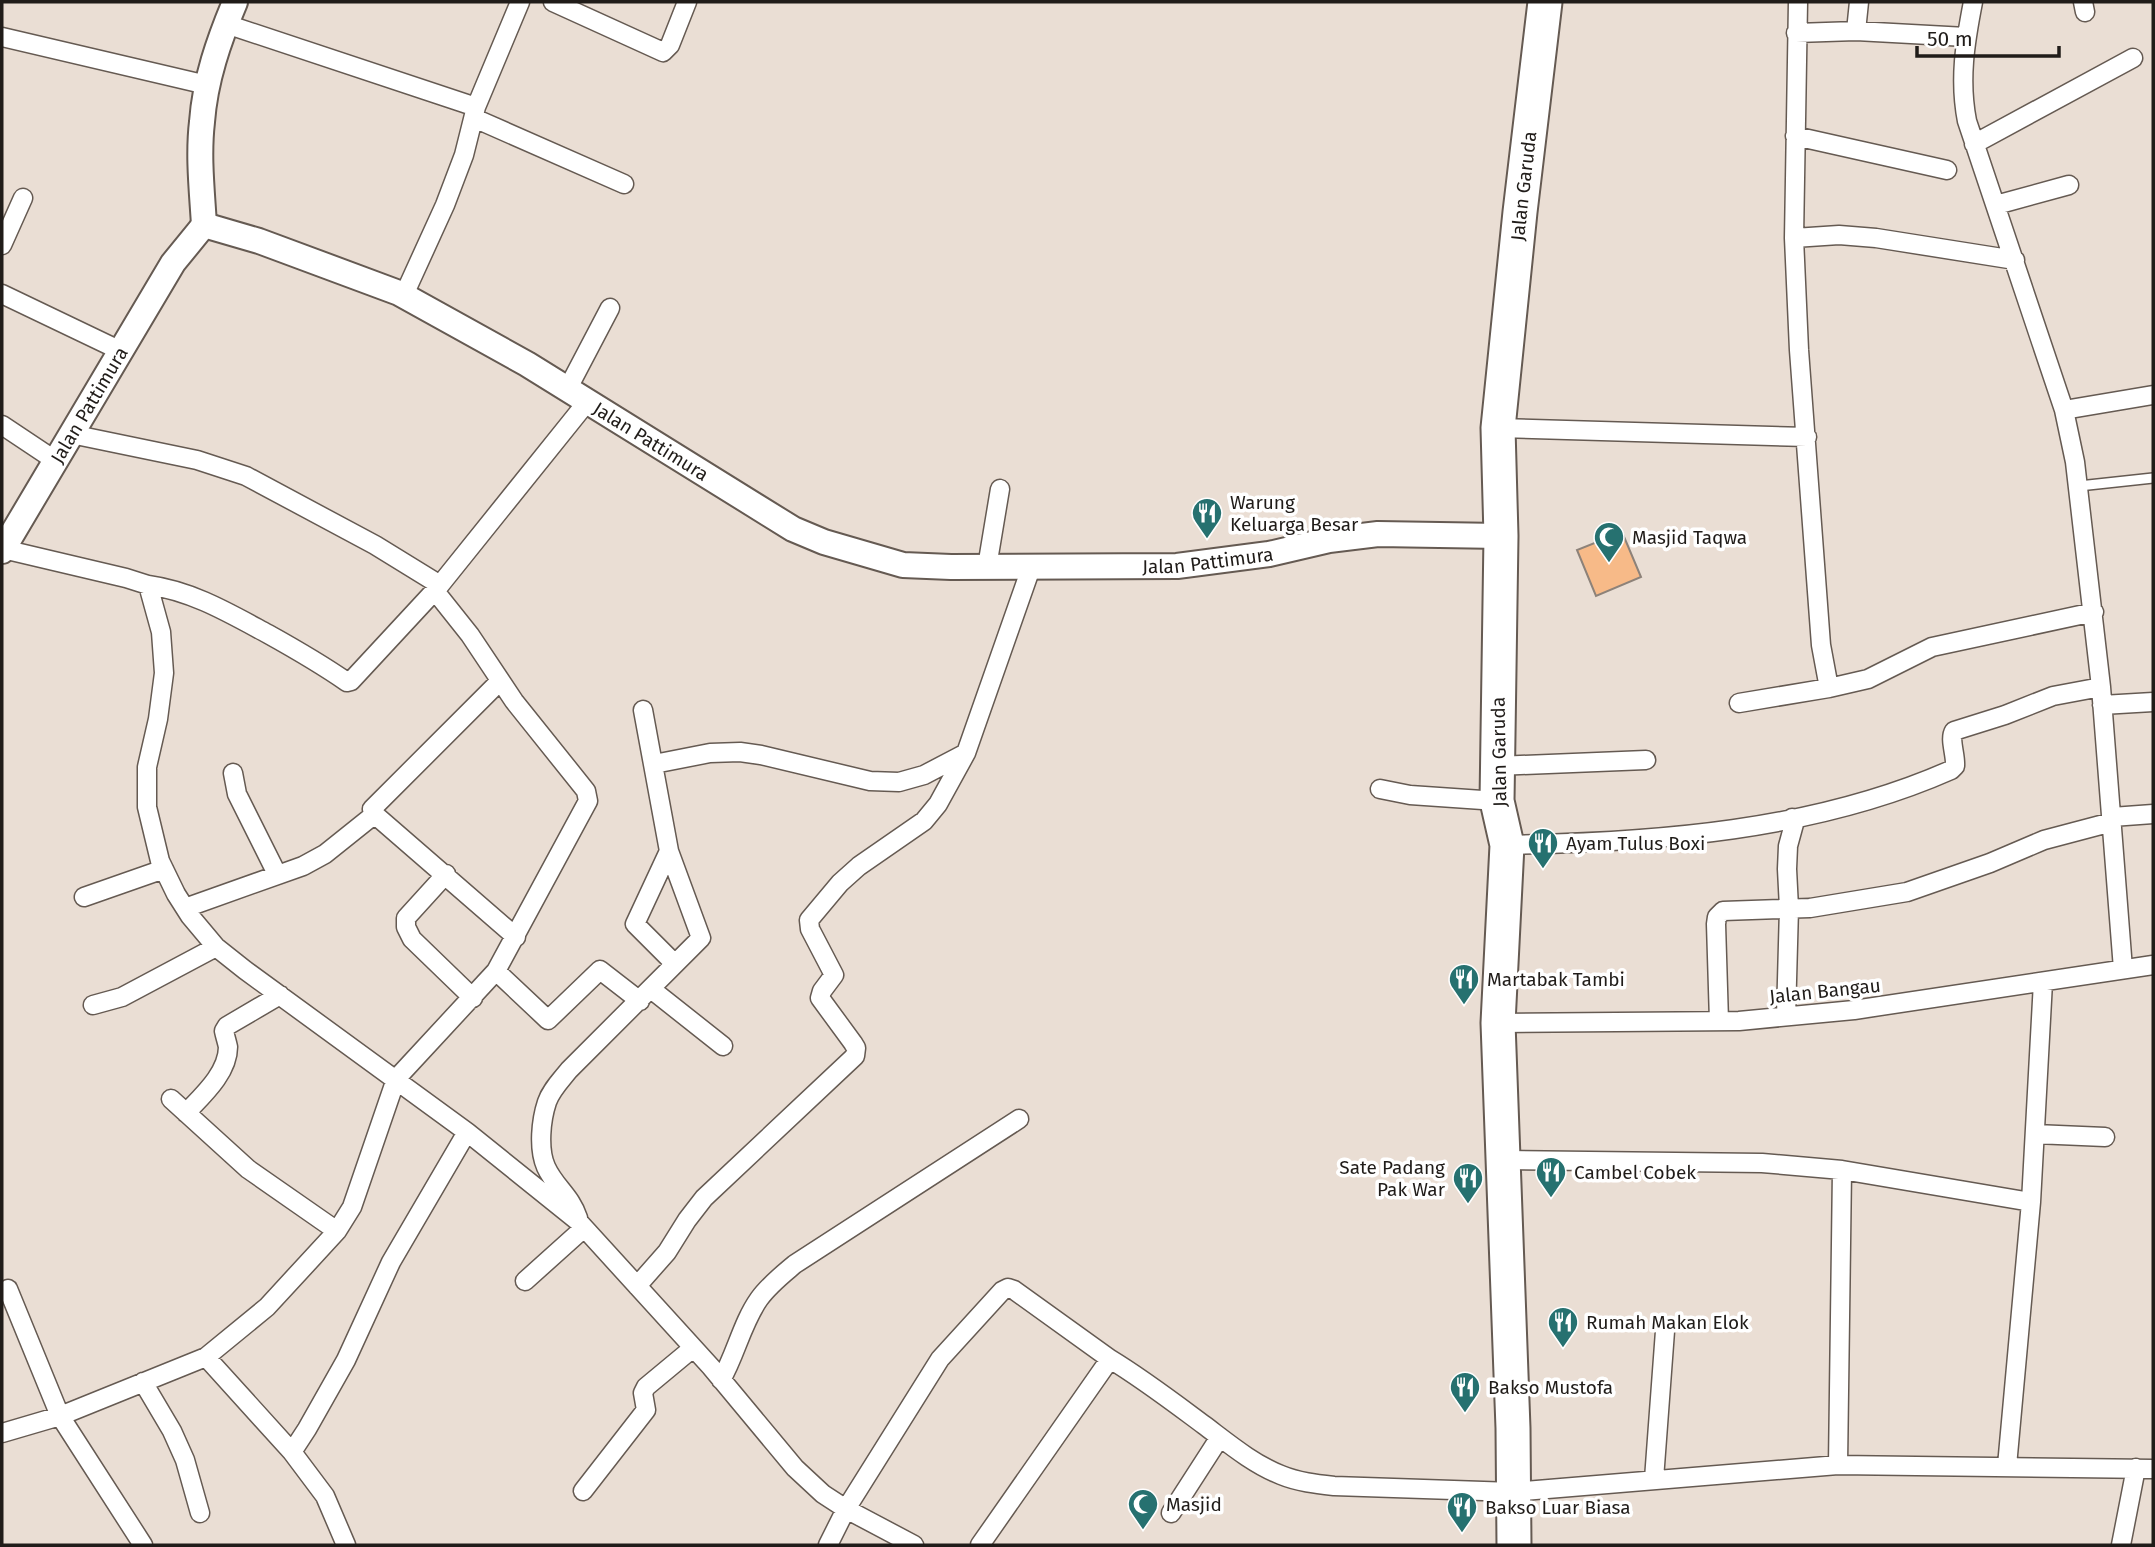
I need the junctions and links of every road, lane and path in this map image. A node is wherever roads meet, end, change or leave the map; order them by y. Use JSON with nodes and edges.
{"nodes":[{"id":1,"x":520,"y":2,"type":"edge"},
{"id":2,"x":553,"y":2,"type":"edge"},
{"id":3,"x":687,"y":2,"type":"edge"},
{"id":4,"x":1545,"y":2,"type":"edge"},
{"id":5,"x":1798,"y":2,"type":"edge"},
{"id":6,"x":1859,"y":2,"type":"edge"},
{"id":7,"x":1973,"y":2,"type":"edge"},
{"id":8,"x":230,"y":13,"type":"edge"},
{"id":9,"x":1856,"y":31,"type":"junction"},
{"id":10,"x":1796,"y":33,"type":"junction"},
{"id":11,"x":2,"y":37,"type":"edge"},
{"id":12,"x":1966,"y":37,"type":"junction"},
{"id":13,"x":2133,"y":58,"type":"dead end"},
{"id":14,"x":207,"y":85,"type":"junction"},
{"id":15,"x":475,"y":112,"type":"junction"},
{"id":16,"x":1795,"y":136,"type":"junction"},
{"id":17,"x":1974,"y":145,"type":"junction"},
{"id":18,"x":1947,"y":170,"type":"dead end"},
{"id":19,"x":624,"y":184,"type":"dead end"},
{"id":20,"x":2069,"y":185,"type":"dead end"},
{"id":21,"x":23,"y":198,"type":"dead end"},
{"id":22,"x":1996,"y":205,"type":"junction"},
{"id":23,"x":204,"y":225,"type":"junction"},
{"id":24,"x":1794,"y":238,"type":"junction"},
{"id":25,"x":2,"y":245,"type":"edge"},
{"id":26,"x":2015,"y":260,"type":"junction"},
{"id":27,"x":2,"y":294,"type":"edge"},
{"id":28,"x":404,"y":295,"type":"junction"},
{"id":29,"x":610,"y":309,"type":"dead end"},
{"id":30,"x":121,"y":351,"type":"junction"},
{"id":31,"x":2153,"y":395,"type":"edge"},
{"id":32,"x":577,"y":396,"type":"junction"},
{"id":33,"x":2064,"y":410,"type":"junction"},
{"id":34,"x":2,"y":425,"type":"edge"},
{"id":35,"x":1498,"y":428,"type":"junction"},
{"id":36,"x":71,"y":434,"type":"junction"},
{"id":37,"x":1807,"y":438,"type":"junction"},
{"id":38,"x":57,"y":461,"type":"junction"},
{"id":39,"x":2153,"y":478,"type":"edge"},
{"id":40,"x":2079,"y":486,"type":"junction"},
{"id":41,"x":1000,"y":489,"type":"dead end"},
{"id":42,"x":1501,"y":536,"type":"junction"},
{"id":43,"x":3,"y":550,"type":"edge"},
{"id":44,"x":1032,"y":565,"type":"junction"},
{"id":45,"x":987,"y":567,"type":"junction"},
{"id":46,"x":148,"y":585,"type":"junction"},
{"id":47,"x":438,"y":588,"type":"junction"},
{"id":48,"x":2094,"y":612,"type":"junction"},
{"id":49,"x":500,"y":681,"type":"junction"},
{"id":50,"x":1829,"y":688,"type":"junction"},
{"id":51,"x":2102,"y":696,"type":"junction"},
{"id":52,"x":2153,"y":702,"type":"edge"},
{"id":53,"x":1739,"y":704,"type":"dead end"},
{"id":54,"x":643,"y":710,"type":"dead end"},
{"id":55,"x":965,"y":753,"type":"junction"},
{"id":56,"x":1646,"y":760,"type":"dead end"},
{"id":57,"x":661,"y":763,"type":"junction"},
{"id":58,"x":1497,"y":766,"type":"junction"},
{"id":59,"x":233,"y":773,"type":"dead end"},
{"id":60,"x":1380,"y":789,"type":"dead end"},
{"id":61,"x":1497,"y":801,"type":"junction"},
{"id":62,"x":375,"y":814,"type":"junction"},
{"id":63,"x":2153,"y":814,"type":"edge"},
{"id":64,"x":1793,"y":818,"type":"junction"},
{"id":65,"x":2112,"y":819,"type":"junction"},
{"id":66,"x":1507,"y":845,"type":"junction"},
{"id":67,"x":670,"y":851,"type":"junction"},
{"id":68,"x":164,"y":869,"type":"junction"},
{"id":69,"x":277,"y":874,"type":"junction"},
{"id":70,"x":446,"y":874,"type":"junction"},
{"id":71,"x":84,"y":897,"type":"dead end"},
{"id":72,"x":185,"y":908,"type":"junction"},
{"id":73,"x":1789,"y":908,"type":"junction"},
{"id":74,"x":516,"y":937,"type":"junction"},
{"id":75,"x":216,"y":947,"type":"junction"},
{"id":76,"x":675,"y":964,"type":"junction"},
{"id":77,"x":2153,"y":965,"type":"edge"},
{"id":78,"x":2123,"y":969,"type":"junction"},
{"id":79,"x":496,"y":971,"type":"junction"},
{"id":80,"x":2043,"y":982,"type":"junction"},
{"id":81,"x":280,"y":995,"type":"junction"},
{"id":82,"x":646,"y":995,"type":"junction"},
{"id":83,"x":472,"y":998,"type":"junction"},
{"id":84,"x":93,"y":1005,"type":"dead end"},
{"id":85,"x":1786,"y":1016,"type":"junction"},
{"id":86,"x":1719,"y":1021,"type":"junction"},
{"id":87,"x":1498,"y":1023,"type":"junction"},
{"id":88,"x":723,"y":1046,"type":"dead end"},
{"id":89,"x":396,"y":1079,"type":"junction"},
{"id":90,"x":171,"y":1099,"type":"dead end"},
{"id":91,"x":186,"y":1113,"type":"junction"},
{"id":92,"x":1019,"y":1119,"type":"dead end"},
{"id":93,"x":467,"y":1132,"type":"junction"},
{"id":94,"x":2035,"y":1134,"type":"junction"},
{"id":95,"x":2105,"y":1137,"type":"dead end"},
{"id":96,"x":1502,"y":1160,"type":"junction"},
{"id":97,"x":1842,"y":1170,"type":"junction"},
{"id":98,"x":2031,"y":1202,"type":"junction"},
{"id":99,"x":582,"y":1225,"type":"junction"},
{"id":100,"x":337,"y":1231,"type":"junction"},
{"id":101,"x":525,"y":1281,"type":"dead end"},
{"id":102,"x":637,"y":1286,"type":"junction"},
{"id":103,"x":8,"y":1289,"type":"dead end"},
{"id":104,"x":1665,"y":1331,"type":"dead end"},
{"id":105,"x":693,"y":1348,"type":"junction"},
{"id":106,"x":206,"y":1357,"type":"junction"},
{"id":107,"x":1110,"y":1359,"type":"junction"},
{"id":108,"x":721,"y":1380,"type":"junction"},
{"id":109,"x":143,"y":1382,"type":"junction"},
{"id":110,"x":60,"y":1416,"type":"junction"},
{"id":111,"x":2,"y":1433,"type":"edge"},
{"id":112,"x":1220,"y":1437,"type":"junction"},
{"id":113,"x":292,"y":1452,"type":"junction"},
{"id":114,"x":1838,"y":1465,"type":"junction"},
{"id":115,"x":2007,"y":1466,"type":"junction"},
{"id":116,"x":2145,"y":1469,"type":"edge"},
{"id":117,"x":1654,"y":1479,"type":"junction"},
{"id":118,"x":583,"y":1491,"type":"dead end"},
{"id":119,"x":1513,"y":1492,"type":"junction"},
{"id":120,"x":846,"y":1509,"type":"junction"},
{"id":121,"x":200,"y":1513,"type":"dead end"},
{"id":122,"x":1171,"y":1513,"type":"dead end"},
{"id":123,"x":144,"y":1545,"type":"edge"},
{"id":124,"x":346,"y":1545,"type":"edge"},
{"id":125,"x":828,"y":1545,"type":"edge"},
{"id":126,"x":914,"y":1545,"type":"edge"},
{"id":127,"x":981,"y":1545,"type":"edge"},
{"id":128,"x":1514,"y":1545,"type":"edge"},
{"id":129,"x":2121,"y":1545,"type":"edge"}],
"edges":[{"from":1,"to":15,"type":"street"},
{"from":2,"to":3,"type":"street"},
{"from":4,"to":35,"type":"highway","name":"Jalan Garuda"},
{"from":5,"to":10,"type":"street"},
{"from":6,"to":9,"type":"street"},
{"from":7,"to":12,"type":"street"},
{"from":8,"to":14,"type":"street"},
{"from":8,"to":15,"type":"street"},
{"from":9,"to":10,"type":"street"},
{"from":9,"to":12,"type":"street"},
{"from":10,"to":16,"type":"street"},
{"from":11,"to":14,"type":"street"},
{"from":12,"to":17,"type":"street"},
{"from":13,"to":17,"type":"street"},
{"from":14,"to":23,"type":"street"},
{"from":15,"to":19,"type":"street"},
{"from":15,"to":28,"type":"street"},
{"from":16,"to":18,"type":"street"},
{"from":16,"to":24,"type":"street"},
{"from":17,"to":22,"type":"street"},
{"from":20,"to":22,"type":"street"},
{"from":21,"to":25,"type":"street"},
{"from":22,"to":26,"type":"street"},
{"from":23,"to":28,"type":"street","name":"Jalan Pattimura"},
{"from":23,"to":30,"type":"street","name":"Jalan Pattimura"},
{"from":24,"to":26,"type":"street"},
{"from":24,"to":37,"type":"street"},
{"from":26,"to":33,"type":"street"},
{"from":27,"to":30,"type":"street"},
{"from":28,"to":32,"type":"street","name":"Jalan Pattimura"},
{"from":29,"to":32,"type":"street"},
{"from":30,"to":36,"type":"street","name":"Jalan Pattimura"},
{"from":31,"to":33,"type":"street"},
{"from":32,"to":45,"type":"street","name":"Jalan Pattimura"},
{"from":32,"to":47,"type":"street"},
{"from":33,"to":40,"type":"street"},
{"from":34,"to":38,"type":"street"},
{"from":35,"to":37,"type":"street"},
{"from":35,"to":42,"type":"highway","name":"Jalan Garuda"},
{"from":36,"to":38,"type":"street","name":"Jalan Pattimura"},
{"from":36,"to":47,"type":"street"},
{"from":37,"to":50,"type":"street"},
{"from":38,"to":43,"type":"street","name":"Jalan Pattimura"},
{"from":39,"to":40,"type":"lane"},
{"from":40,"to":48,"type":"street"},
{"from":41,"to":45,"type":"street"},
{"from":42,"to":44,"type":"street","name":"Jalan Pattimura"},
{"from":42,"to":58,"type":"highway","name":"Jalan Garuda"},
{"from":43,"to":46,"type":"street"},
{"from":44,"to":45,"type":"street","name":"Jalan Pattimura"},
{"from":44,"to":55,"type":"street"},
{"from":46,"to":47,"type":"street"},
{"from":46,"to":68,"type":"street"},
{"from":47,"to":49,"type":"street"},
{"from":48,"to":50,"type":"street"},
{"from":48,"to":51,"type":"street"},
{"from":49,"to":62,"type":"street"},
{"from":49,"to":74,"type":"street"},
{"from":50,"to":53,"type":"street"},
{"from":51,"to":52,"type":"street"},
{"from":51,"to":64,"type":"street"},
{"from":51,"to":65,"type":"street"},
{"from":54,"to":57,"type":"street"},
{"from":55,"to":57,"type":"street"},
{"from":55,"to":102,"type":"street"},
{"from":56,"to":58,"type":"street"},
{"from":57,"to":67,"type":"street"},
{"from":58,"to":61,"type":"highway","name":"Jalan Garuda"},
{"from":59,"to":69,"type":"street"},
{"from":60,"to":61,"type":"street"},
{"from":61,"to":66,"type":"highway","name":"Jalan Garuda"},
{"from":62,"to":69,"type":"street"},
{"from":62,"to":70,"type":"street"},
{"from":63,"to":65,"type":"street"},
{"from":64,"to":66,"type":"street"},
{"from":64,"to":73,"type":"street"},
{"from":65,"to":73,"type":"street"},
{"from":65,"to":78,"type":"street"},
{"from":66,"to":87,"type":"highway","name":"Jalan Garuda"},
{"from":67,"to":76,"type":"street"},
{"from":67,"to":76,"type":"street"},
{"from":68,"to":71,"type":"street"},
{"from":68,"to":72,"type":"street"},
{"from":69,"to":72,"type":"street"},
{"from":70,"to":74,"type":"street"},
{"from":70,"to":83,"type":"street"},
{"from":72,"to":75,"type":"street"},
{"from":73,"to":85,"type":"street"},
{"from":73,"to":86,"type":"street"},
{"from":74,"to":79,"type":"street"},
{"from":75,"to":81,"type":"street"},
{"from":75,"to":84,"type":"street"},
{"from":76,"to":82,"type":"street"},
{"from":77,"to":78,"type":"street","name":"Jalan Bangau"},
{"from":78,"to":80,"type":"street","name":"Jalan Bangau"},
{"from":79,"to":82,"type":"street"},
{"from":79,"to":83,"type":"street"},
{"from":80,"to":85,"type":"street","name":"Jalan Bangau"},
{"from":80,"to":94,"type":"street"},
{"from":81,"to":89,"type":"street"},
{"from":81,"to":91,"type":"street"},
{"from":82,"to":88,"type":"street"},
{"from":82,"to":99,"type":"street"},
{"from":83,"to":89,"type":"street"},
{"from":85,"to":86,"type":"street","name":"Jalan Bangau"},
{"from":86,"to":87,"type":"street","name":"Jalan Bangau"},
{"from":87,"to":96,"type":"highway","name":"Jalan Garuda"},
{"from":89,"to":93,"type":"street"},
{"from":89,"to":100,"type":"street"},
{"from":90,"to":91,"type":"street"},
{"from":91,"to":100,"type":"street"},
{"from":92,"to":108,"type":"street"},
{"from":93,"to":99,"type":"street"},
{"from":93,"to":113,"type":"street"},
{"from":94,"to":95,"type":"street"},
{"from":94,"to":98,"type":"street"},
{"from":96,"to":97,"type":"street"},
{"from":96,"to":119,"type":"highway","name":"Jalan Garuda"},
{"from":97,"to":98,"type":"street"},
{"from":97,"to":114,"type":"street"},
{"from":98,"to":115,"type":"street"},
{"from":99,"to":101,"type":"street"},
{"from":99,"to":102,"type":"street"},
{"from":100,"to":106,"type":"street"},
{"from":102,"to":105,"type":"street"},
{"from":103,"to":110,"type":"street"},
{"from":104,"to":117,"type":"street"},
{"from":105,"to":108,"type":"street"},
{"from":105,"to":118,"type":"street"},
{"from":106,"to":109,"type":"street"},
{"from":106,"to":113,"type":"street"},
{"from":107,"to":112,"type":"street"},
{"from":107,"to":120,"type":"street"},
{"from":107,"to":127,"type":"street"},
{"from":108,"to":120,"type":"street"},
{"from":109,"to":110,"type":"street"},
{"from":109,"to":121,"type":"street"},
{"from":110,"to":111,"type":"street"},
{"from":110,"to":123,"type":"street"},
{"from":112,"to":119,"type":"street"},
{"from":112,"to":122,"type":"street"},
{"from":113,"to":124,"type":"street"},
{"from":114,"to":115,"type":"street"},
{"from":114,"to":117,"type":"street"},
{"from":115,"to":116,"type":"street"},
{"from":116,"to":129,"type":"street"},
{"from":117,"to":119,"type":"street"},
{"from":119,"to":128,"type":"highway","name":"Jalan Garuda"},
{"from":120,"to":125,"type":"street"},
{"from":120,"to":126,"type":"street"}]}
